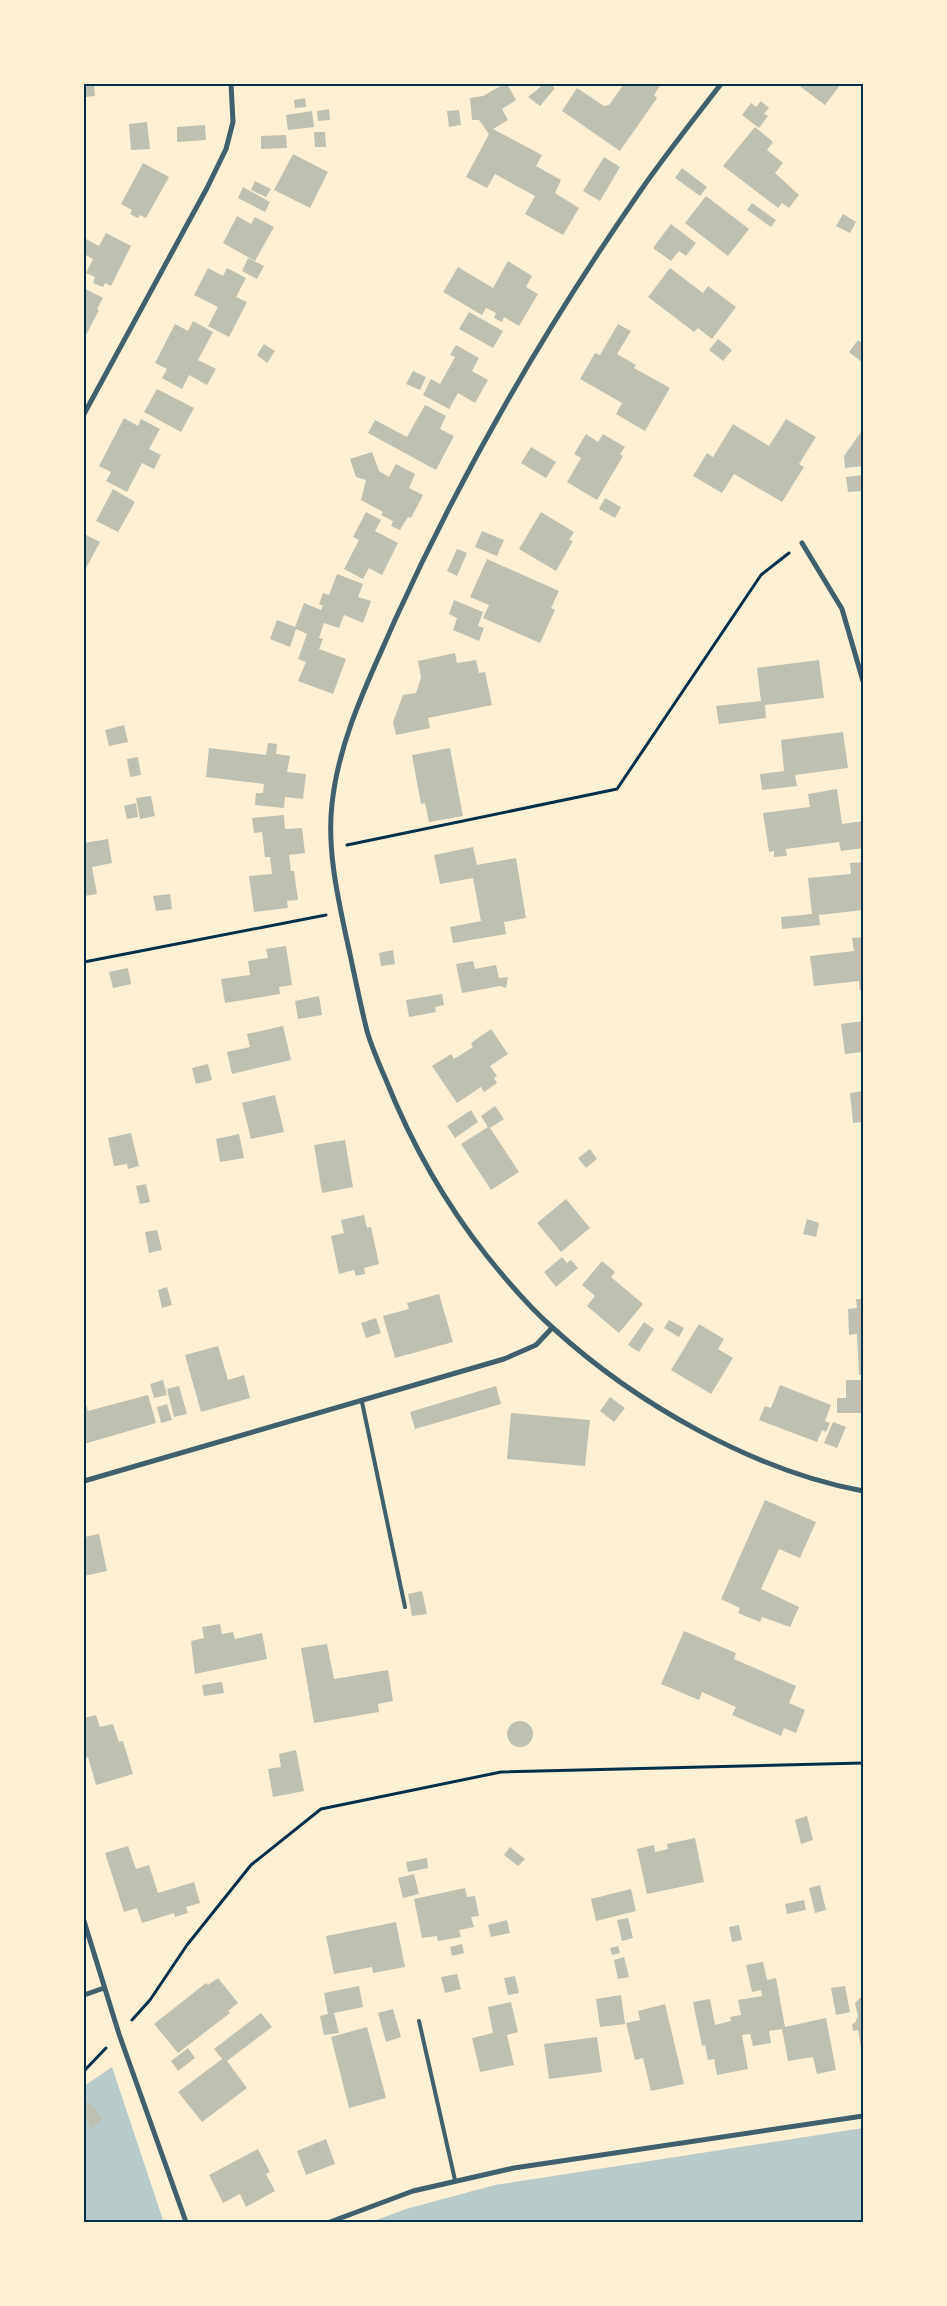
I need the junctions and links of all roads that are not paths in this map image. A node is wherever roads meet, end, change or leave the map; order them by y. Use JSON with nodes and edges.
{"nodes":[{"id":1,"x":231,"y":84,"type":"edge"},
{"id":2,"x":721,"y":84,"type":"edge"},
{"id":3,"x":84,"y":414,"type":"edge"},
{"id":4,"x":802,"y":543,"type":"road end"},
{"id":5,"x":863,"y":681,"type":"edge"},
{"id":6,"x":552,"y":1328,"type":"junction"},
{"id":7,"x":362,"y":1402,"type":"junction"},
{"id":8,"x":84,"y":1481,"type":"edge"},
{"id":9,"x":863,"y":1492,"type":"edge"},
{"id":10,"x":404,"y":1607,"type":"dead end"},
{"id":11,"x":84,"y":1921,"type":"edge"},
{"id":12,"x":104,"y":1988,"type":"junction"},
{"id":13,"x":84,"y":1995,"type":"edge"},
{"id":14,"x":419,"y":2021,"type":"dead end"},
{"id":15,"x":863,"y":2116,"type":"edge"},
{"id":16,"x":456,"y":2180,"type":"junction"},
{"id":17,"x":186,"y":2222,"type":"edge"},
{"id":18,"x":330,"y":2222,"type":"edge"}],
"edges":[{"from":1,"to":3,"type":"street"},
{"from":2,"to":6,"type":"street"},
{"from":4,"to":5,"type":"street"},
{"from":6,"to":7,"type":"street"},
{"from":6,"to":9,"type":"street"},
{"from":7,"to":8,"type":"street"},
{"from":7,"to":10,"type":"lane"},
{"from":11,"to":12,"type":"street"},
{"from":12,"to":13,"type":"street"},
{"from":12,"to":17,"type":"street"},
{"from":14,"to":16,"type":"lane"},
{"from":15,"to":16,"type":"street"},
{"from":16,"to":18,"type":"street"}]}
